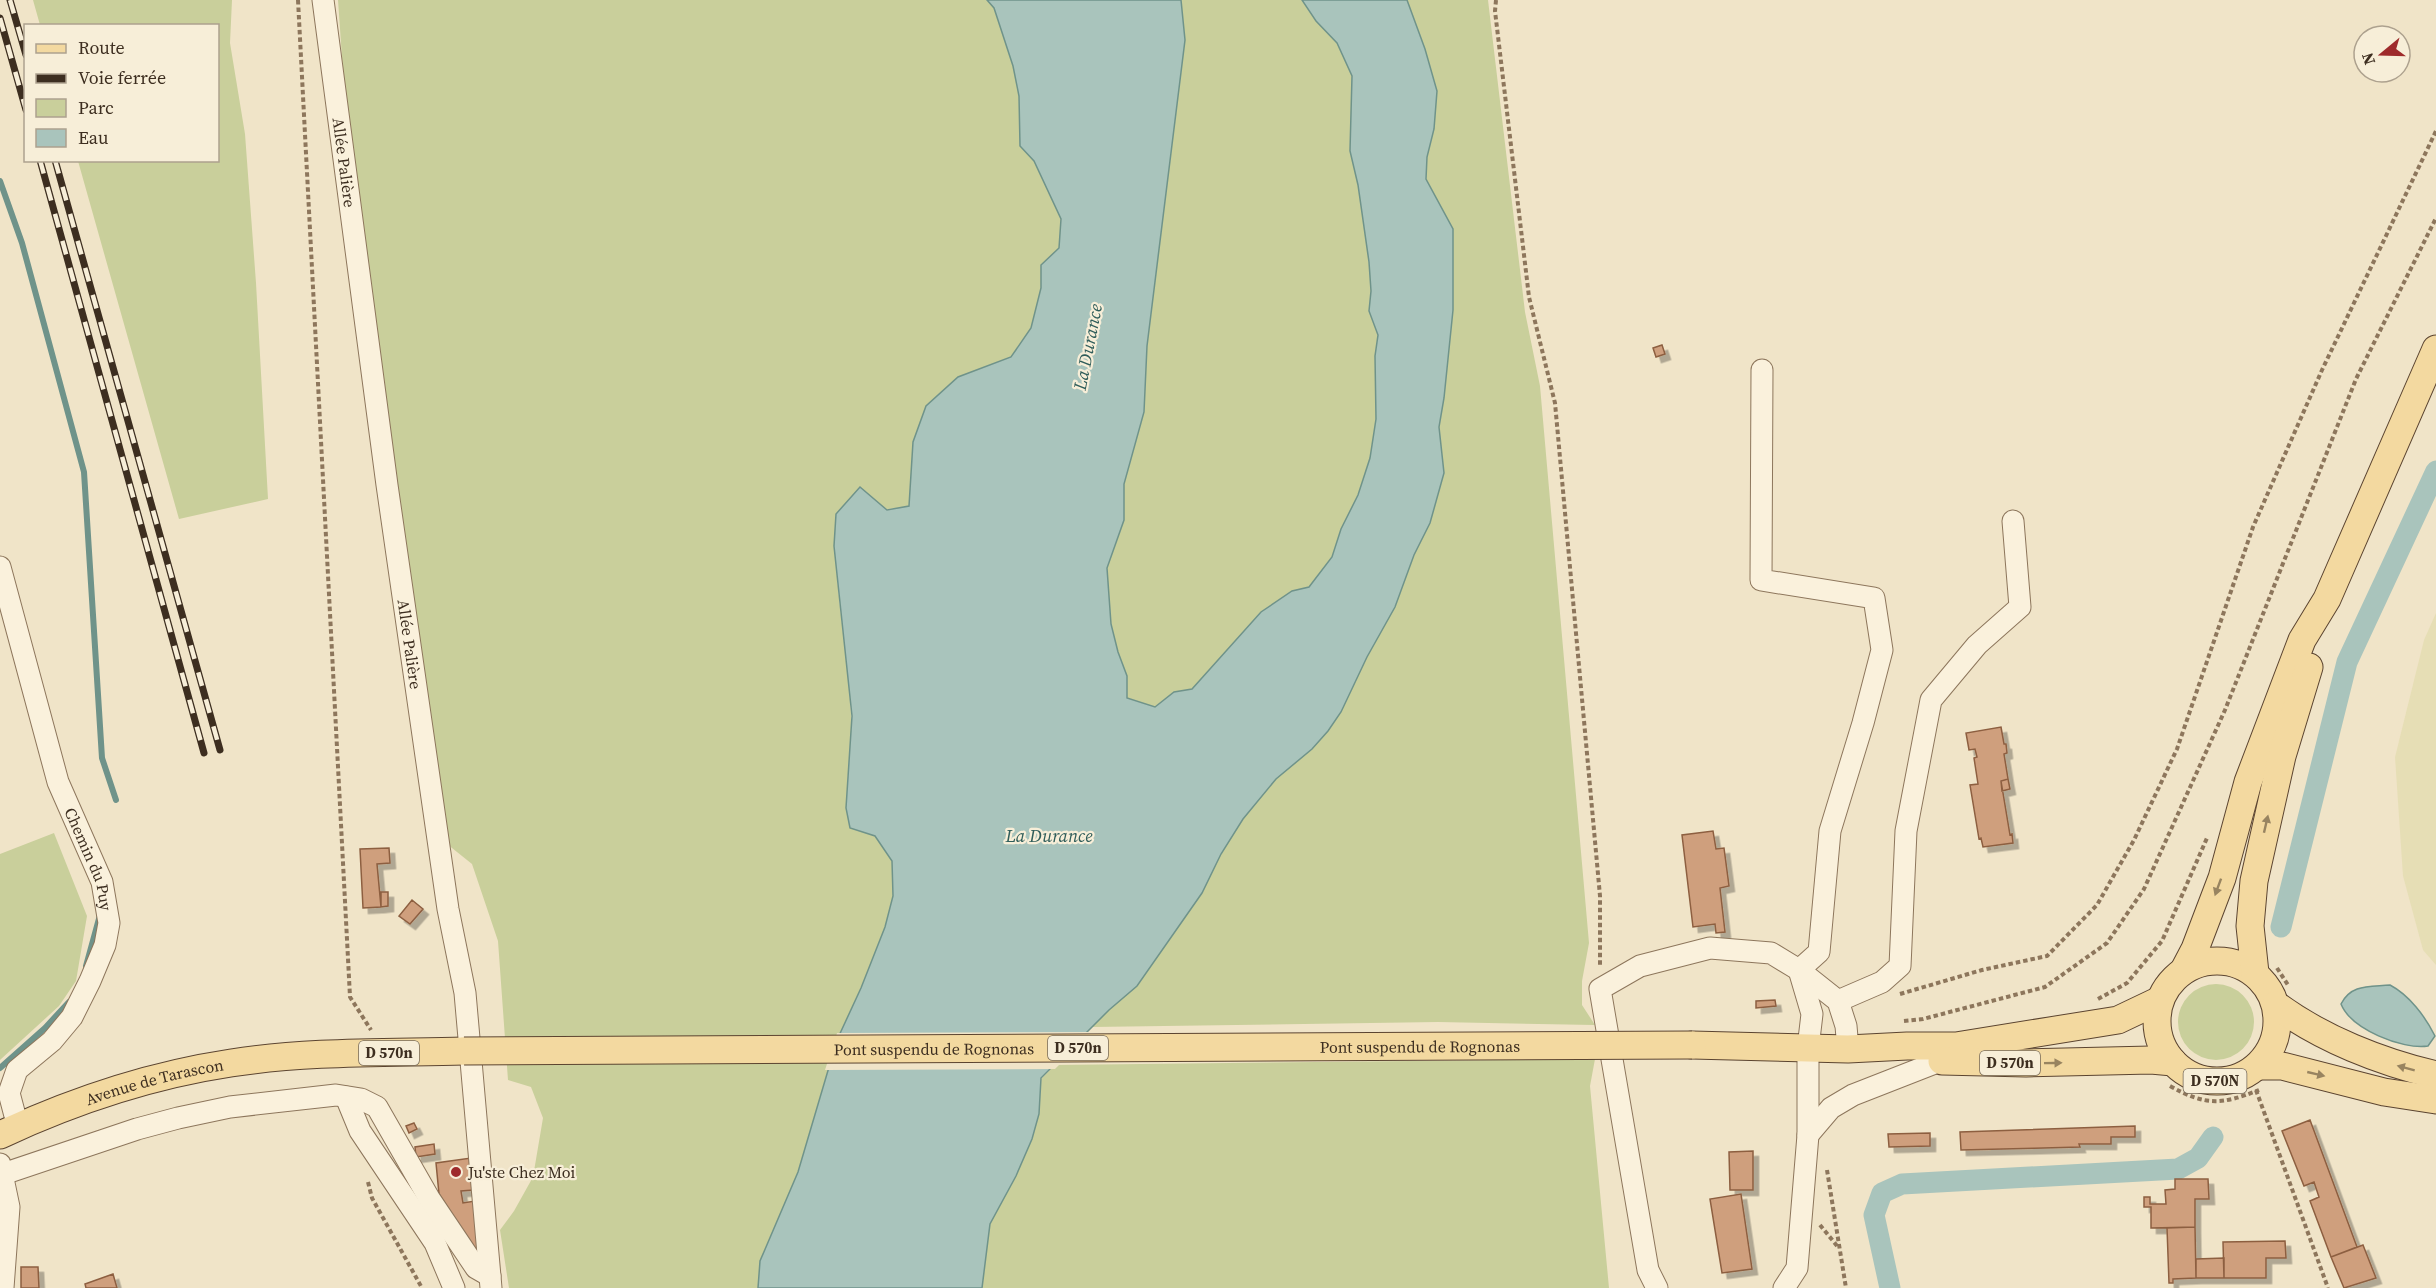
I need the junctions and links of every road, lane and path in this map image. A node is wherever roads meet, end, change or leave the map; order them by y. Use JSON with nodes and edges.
{"nodes":[{"id":1,"x":297,"y":0,"type":"edge"},
{"id":2,"x":323,"y":0,"type":"edge"},
{"id":3,"x":1496,"y":0,"type":"edge"},
{"id":4,"x":2436,"y":131,"type":"edge"},
{"id":5,"x":2436,"y":218,"type":"edge"},
{"id":6,"x":2436,"y":349,"type":"edge"},
{"id":7,"x":1762,"y":370,"type":"dead end"},
{"id":8,"x":2013,"y":521,"type":"dead end"},
{"id":9,"x":0,"y":567,"type":"edge"},
{"id":10,"x":2327,"y":599,"type":"junction"},
{"id":11,"x":5,"y":603,"type":"edge"},
{"id":12,"x":2176,"y":912,"type":"dead end"},
{"id":13,"x":2265,"y":968,"type":"junction"},
{"id":14,"x":1798,"y":970,"type":"junction"},
{"id":15,"x":2184,"y":970,"type":"junction"},
{"id":16,"x":1600,"y":989,"type":"junction"},
{"id":17,"x":2113,"y":992,"type":"dead end"},
{"id":18,"x":1892,"y":997,"type":"dead end"},
{"id":19,"x":2283,"y":997,"type":"junction"},
{"id":20,"x":2160,"y":1000,"type":"junction"},
{"id":21,"x":1838,"y":1001,"type":"junction"},
{"id":22,"x":1900,"y":1021,"type":"dead end"},
{"id":23,"x":1808,"y":1048,"type":"junction"},
{"id":24,"x":1848,"y":1049,"type":"junction"},
{"id":25,"x":386,"y":1053,"type":"junction"},
{"id":26,"x":1940,"y":1061,"type":"junction"},
{"id":27,"x":2169,"y":1073,"type":"junction"},
{"id":28,"x":2436,"y":1075,"type":"edge"},
{"id":29,"x":2258,"y":1079,"type":"junction"},
{"id":30,"x":346,"y":1097,"type":"junction"},
{"id":31,"x":2436,"y":1100,"type":"edge"},
{"id":32,"x":9,"y":1131,"type":"edge"},
{"id":33,"x":1808,"y":1135,"type":"junction"},
{"id":34,"x":1827,"y":1161,"type":"dead end"},
{"id":35,"x":1,"y":1171,"type":"edge"},
{"id":36,"x":367,"y":1175,"type":"dead end"},
{"id":37,"x":490,"y":1282,"type":"edge"},
{"id":38,"x":3,"y":1288,"type":"edge"},
{"id":39,"x":422,"y":1288,"type":"edge"},
{"id":40,"x":454,"y":1288,"type":"edge"},
{"id":41,"x":1657,"y":1288,"type":"edge"},
{"id":42,"x":1784,"y":1288,"type":"edge"},
{"id":43,"x":1846,"y":1288,"type":"edge"},
{"id":44,"x":2328,"y":1288,"type":"edge"}],
"edges":[{"from":1,"to":25,"type":"path"},
{"from":2,"to":37,"type":"street","name":"Allée Palière"},
{"from":3,"to":16,"type":"path"},
{"from":4,"to":18,"type":"path"},
{"from":5,"to":22,"type":"path"},
{"from":6,"to":10,"type":"main road"},
{"from":7,"to":14,"type":"street"},
{"from":8,"to":21,"type":"street"},
{"from":9,"to":11,"type":"street","name":"Chemin du Puy"},
{"from":13,"to":10,"type":"main road","one_way":true},
{"from":10,"to":15,"type":"main road","one_way":true},
{"from":11,"to":32,"type":"street","name":"Chemin du Puy"},
{"from":12,"to":17,"type":"path"},
{"from":13,"to":15,"type":"main road"},
{"from":13,"to":19,"type":"path"},
{"from":13,"to":19,"type":"main road","number":"D 570N"},
{"from":14,"to":16,"type":"street"},
{"from":14,"to":21,"type":"street"},
{"from":14,"to":23,"type":"street"},
{"from":15,"to":20,"type":"main road"},
{"from":16,"to":41,"type":"street"},
{"from":28,"to":19,"type":"main road","one_way":true},
{"from":19,"to":29,"type":"main road","number":"D 570N"},
{"from":20,"to":24,"type":"main road","number":"D 570n"},
{"from":20,"to":27,"type":"main road","number":"D 570N"},
{"from":21,"to":24,"type":"street"},
{"from":23,"to":24,"type":"main road","number":"D 570n"},
{"from":23,"to":25,"type":"main road","name":"Pont suspendu de Rognonas","number":"D 570n","bridge":true},
{"from":23,"to":33,"type":"street"},
{"from":24,"to":26,"type":"main road","number":"D 570n"},
{"from":25,"to":32,"type":"main road","name":"Avenue de Tarascon","number":"D 570n"},
{"from":26,"to":27,"type":"main road","number":"D 570n","one_way":true},
{"from":26,"to":33,"type":"street"},
{"from":27,"to":29,"type":"main road","number":"D 570N"},
{"from":27,"to":29,"type":"path"},
{"from":29,"to":31,"type":"main road","number":"D 570n","one_way":true},
{"from":29,"to":44,"type":"path"},
{"from":30,"to":35,"type":"street"},
{"from":30,"to":37,"type":"street"},
{"from":30,"to":40,"type":"street"},
{"from":33,"to":42,"type":"street"},
{"from":34,"to":43,"type":"path"},
{"from":35,"to":38,"type":"street"},
{"from":36,"to":39,"type":"path"}]}
